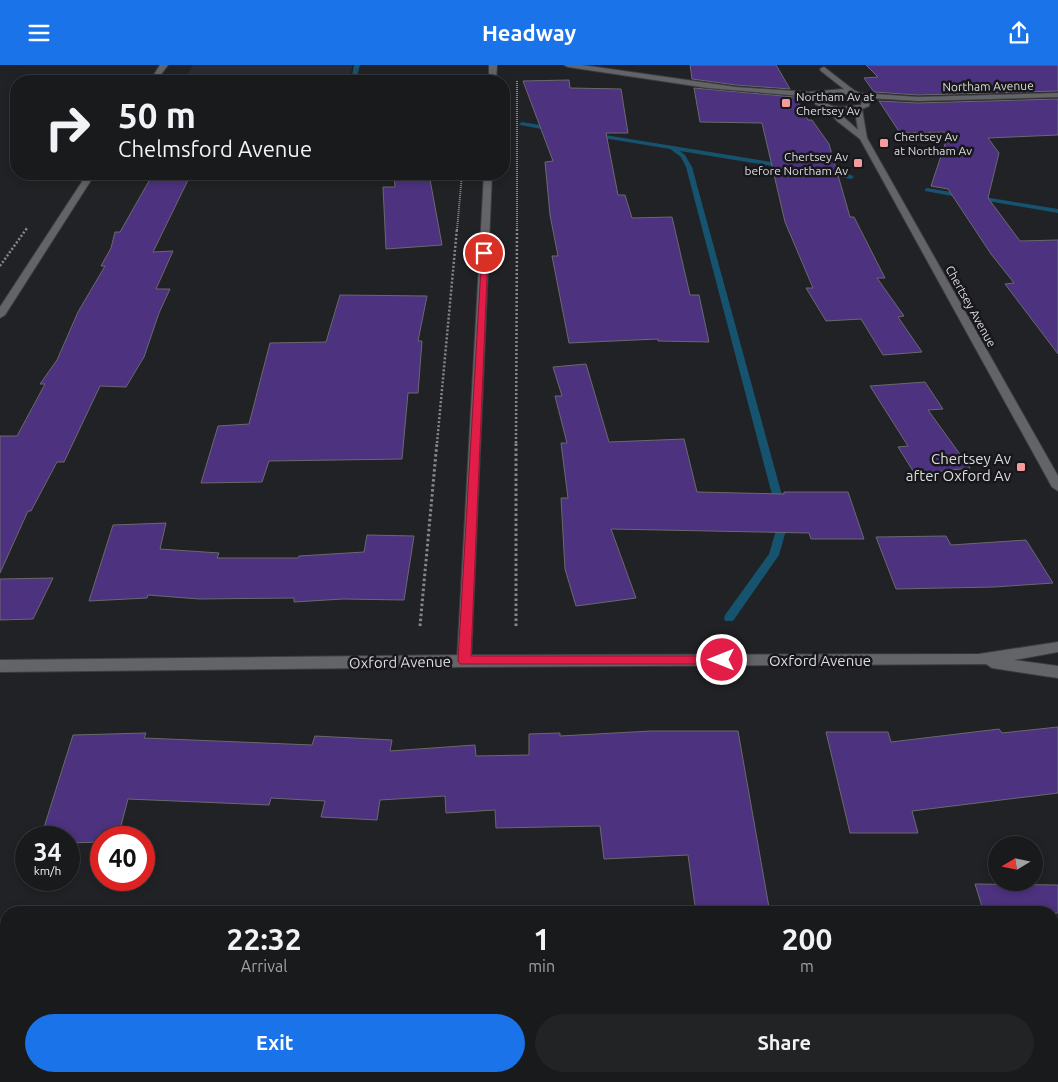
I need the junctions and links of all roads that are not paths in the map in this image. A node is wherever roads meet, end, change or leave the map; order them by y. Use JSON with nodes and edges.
{"nodes":[{"id":1,"x":568,"y":65,"type":"edge"},
{"id":2,"x":823,"y":67,"type":"edge"},
{"id":3,"x":752,"y":91,"type":"junction"},
{"id":4,"x":822,"y":93,"type":"junction"},
{"id":5,"x":856,"y":94,"type":"junction"},
{"id":6,"x":1058,"y":95,"type":"edge"},
{"id":7,"x":918,"y":99,"type":"junction"},
{"id":8,"x":828,"y":107,"type":"junction"},
{"id":9,"x":861,"y":107,"type":"junction"},
{"id":10,"x":863,"y":138,"type":"junction"},
{"id":11,"x":87,"y":180,"type":"edge"},
{"id":12,"x":488,"y":180,"type":"edge"},
{"id":13,"x":0,"y":315,"type":"edge"},
{"id":14,"x":1058,"y":487,"type":"edge"},
{"id":15,"x":1058,"y":647,"type":"edge"},
{"id":16,"x":979,"y":660,"type":"junction"},
{"id":17,"x":464,"y":661,"type":"junction"},
{"id":18,"x":0,"y":666,"type":"edge"},
{"id":19,"x":1058,"y":672,"type":"edge"}],
"edges":[{"from":1,"to":3,"type":"street"},
{"from":2,"to":4,"type":"street"},
{"from":2,"to":5,"type":"street"},
{"from":3,"to":4,"type":"street"},
{"from":3,"to":8,"type":"street"},
{"from":4,"to":5,"type":"street","name":"Northam Avenue"},
{"from":4,"to":8,"type":"street"},
{"from":5,"to":7,"type":"street","name":"Northam Avenue"},
{"from":5,"to":9,"type":"street","name":"Chertsey Avenue"},
{"from":6,"to":7,"type":"street","name":"Northam Avenue"},
{"from":7,"to":9,"type":"street","name":"Northam Avenue"},
{"from":8,"to":9,"type":"street","name":"Northam Avenue"},
{"from":8,"to":10,"type":"street","name":"Chertsey Avenue"},
{"from":9,"to":10,"type":"street","name":"Chertsey Avenue"},
{"from":10,"to":14,"type":"street","name":"Chertsey Avenue"},
{"from":11,"to":13,"type":"street"},
{"from":12,"to":17,"type":"street"},
{"from":15,"to":16,"type":"street","name":"Oxford Avenue"},
{"from":16,"to":17,"type":"street","name":"Oxford Avenue"},
{"from":16,"to":19,"type":"street","name":"Oxford Avenue"},
{"from":17,"to":18,"type":"street","name":"Oxford Avenue"}]}
